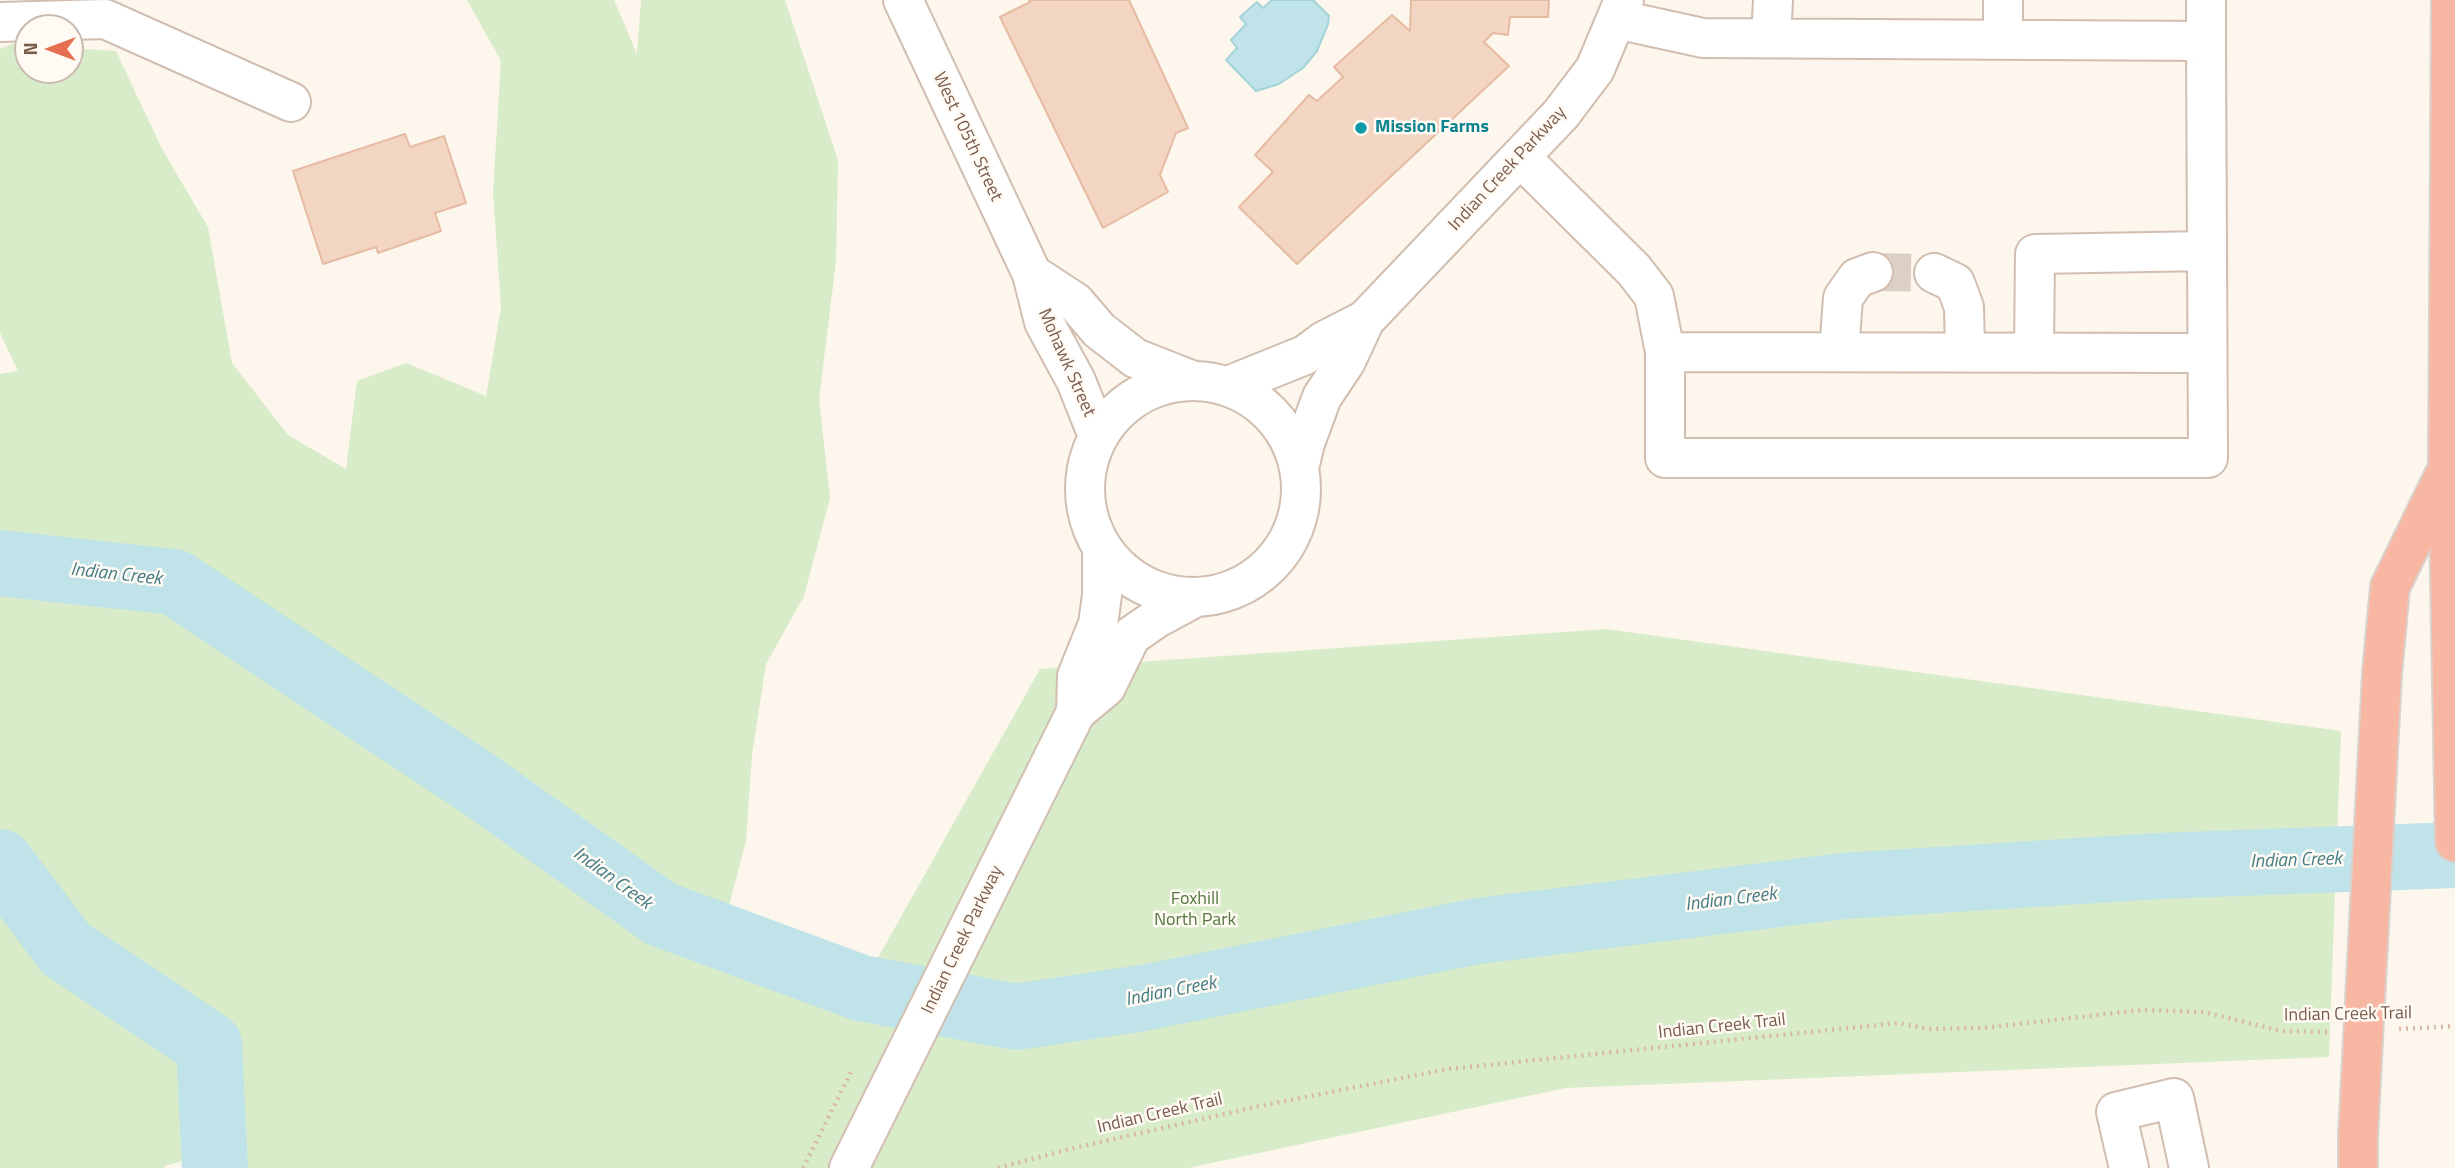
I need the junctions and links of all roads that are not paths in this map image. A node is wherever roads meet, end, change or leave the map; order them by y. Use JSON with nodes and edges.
{"nodes":[{"id":1,"x":903,"y":0,"type":"edge"},
{"id":2,"x":1773,"y":0,"type":"edge"},
{"id":3,"x":2003,"y":0,"type":"edge"},
{"id":4,"x":2206,"y":0,"type":"edge"},
{"id":5,"x":2451,"y":0,"type":"edge"},
{"id":6,"x":1620,"y":9,"type":"edge"},
{"id":7,"x":0,"y":22,"type":"edge"},
{"id":8,"x":1771,"y":38,"type":"junction"},
{"id":9,"x":2003,"y":40,"type":"junction"},
{"id":10,"x":2206,"y":40,"type":"junction"},
{"id":11,"x":291,"y":102,"type":"dead end"},
{"id":12,"x":1520,"y":157,"type":"junction"},
{"id":13,"x":2207,"y":251,"type":"junction"},
{"id":14,"x":1873,"y":272,"type":"tunnel mouth"},
{"id":15,"x":1934,"y":273,"type":"tunnel mouth"},
{"id":16,"x":1032,"y":274,"type":"junction"},
{"id":17,"x":1365,"y":320,"type":"junction"},
{"id":18,"x":1665,"y":352,"type":"junction"},
{"id":19,"x":1839,"y":352,"type":"junction"},
{"id":20,"x":1965,"y":352,"type":"junction"},
{"id":21,"x":2034,"y":353,"type":"junction"},
{"id":22,"x":2207,"y":353,"type":"junction"},
{"id":23,"x":1191,"y":380,"type":"junction"},
{"id":24,"x":1228,"y":386,"type":"junction"},
{"id":25,"x":1098,"y":436,"type":"junction"},
{"id":26,"x":1299,"y":468,"type":"junction"},
{"id":27,"x":2448,"y":468,"type":"junction"},
{"id":28,"x":1102,"y":548,"type":"junction"},
{"id":29,"x":1194,"y":598,"type":"junction"},
{"id":30,"x":1076,"y":712,"type":"junction"},
{"id":31,"x":2455,"y":842,"type":"edge"},
{"id":32,"x":2358,"y":1152,"type":"edge"},
{"id":33,"x":849,"y":1168,"type":"edge"},
{"id":34,"x":2129,"y":1168,"type":"edge"},
{"id":35,"x":2189,"y":1168,"type":"edge"}],
"edges":[{"from":1,"to":16,"type":"street","name":"West 105th Street"},
{"from":2,"to":8,"type":"street"},
{"from":3,"to":9,"type":"street"},
{"from":4,"to":10,"type":"street"},
{"from":5,"to":27,"type":"highway"},
{"from":6,"to":8,"type":"street"},
{"from":6,"to":12,"type":"street","name":"Indian Creek Parkway"},
{"from":7,"to":11,"type":"street"},
{"from":8,"to":9,"type":"street"},
{"from":9,"to":10,"type":"street"},
{"from":10,"to":13,"type":"street"},
{"from":12,"to":17,"type":"street","name":"Indian Creek Parkway"},
{"from":12,"to":18,"type":"street"},
{"from":13,"to":21,"type":"street"},
{"from":13,"to":22,"type":"street"},
{"from":14,"to":19,"type":"street"},
{"from":15,"to":20,"type":"street"},
{"from":16,"to":23,"type":"street","name":"Mohawk Street"},
{"from":16,"to":25,"type":"street","name":"Mohawk Street"},
{"from":17,"to":24,"type":"street","name":"Indian Creek Parkway"},
{"from":17,"to":26,"type":"street","name":"Indian Creek Parkway"},
{"from":18,"to":19,"type":"street"},
{"from":18,"to":22,"type":"street"},
{"from":19,"to":20,"type":"street"},
{"from":20,"to":21,"type":"street"},
{"from":21,"to":22,"type":"street"},
{"from":23,"to":24,"type":"street"},
{"from":23,"to":25,"type":"street"},
{"from":24,"to":26,"type":"street"},
{"from":25,"to":28,"type":"street"},
{"from":26,"to":29,"type":"street"},
{"from":27,"to":31,"type":"highway"},
{"from":27,"to":32,"type":"highway","bridge":true},
{"from":28,"to":29,"type":"street"},
{"from":28,"to":30,"type":"street","name":"Indian Creek Parkway"},
{"from":29,"to":30,"type":"street","name":"Indian Creek Parkway"},
{"from":30,"to":33,"type":"street","name":"Indian Creek Parkway"},
{"from":34,"to":35,"type":"street"}]}
